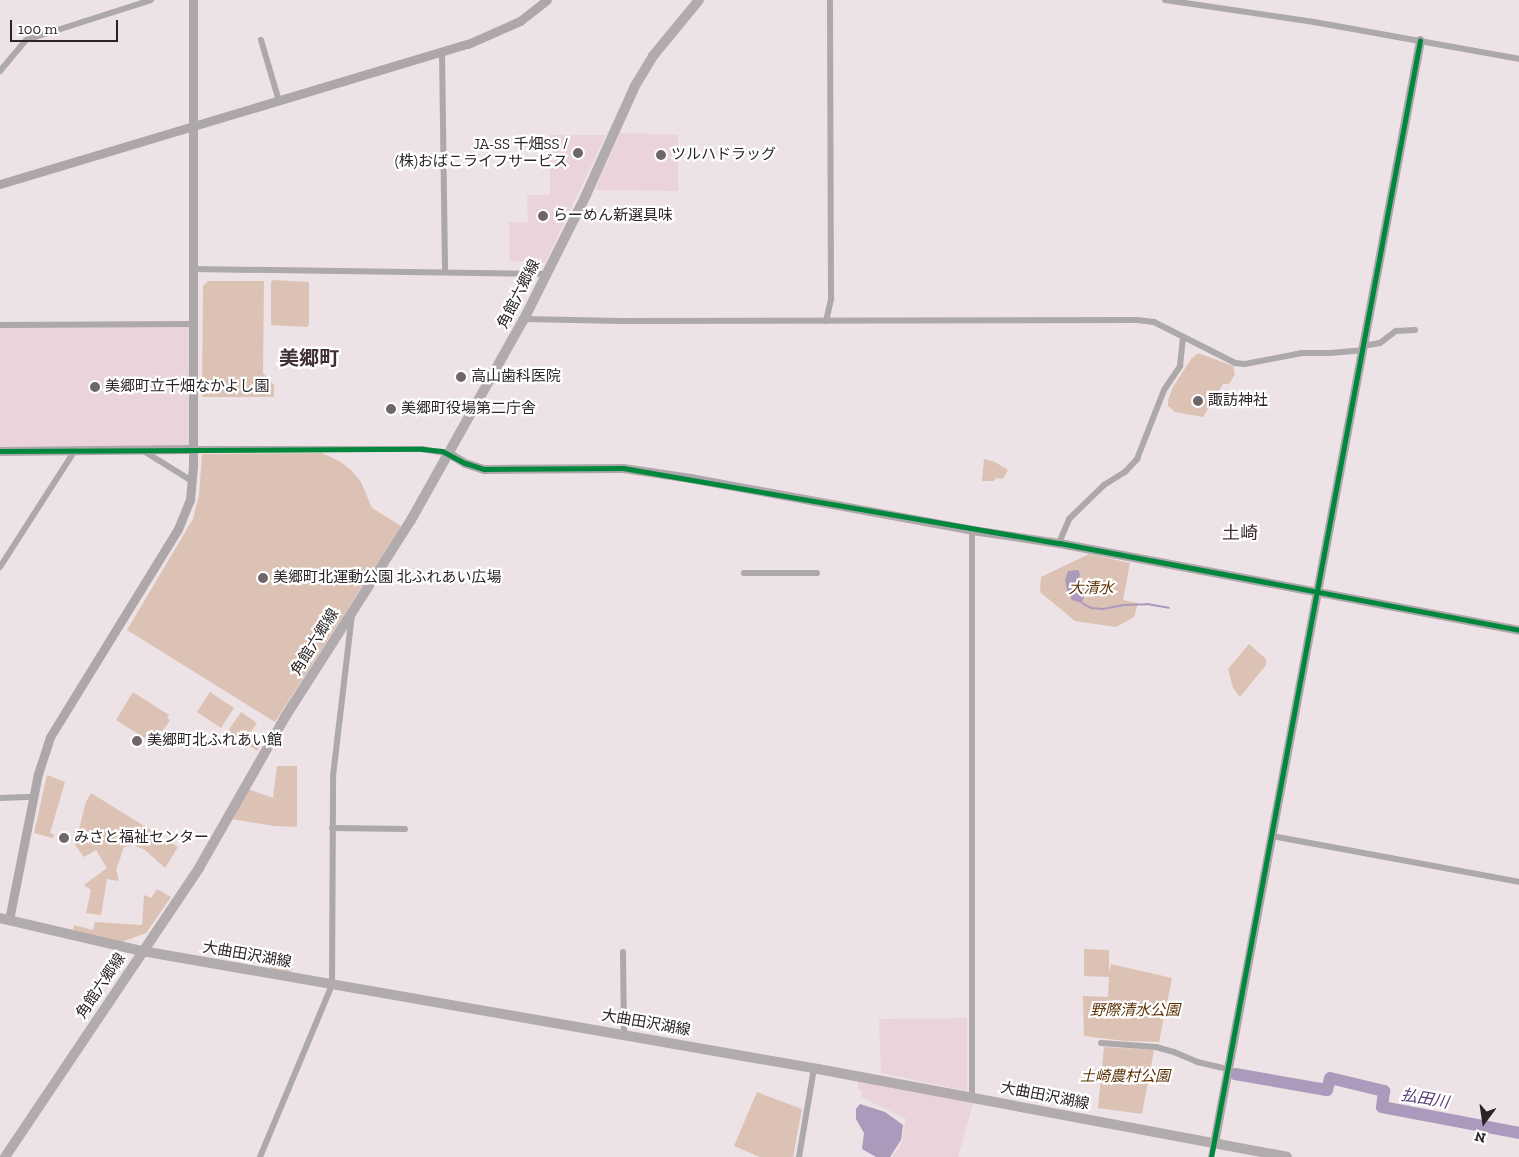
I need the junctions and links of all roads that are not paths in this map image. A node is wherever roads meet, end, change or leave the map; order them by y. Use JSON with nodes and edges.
{"nodes":[{"id":1,"x":151,"y":0,"type":"edge"},
{"id":2,"x":193,"y":0,"type":"edge"},
{"id":3,"x":547,"y":0,"type":"edge"},
{"id":4,"x":698,"y":0,"type":"edge"},
{"id":5,"x":830,"y":0,"type":"edge"},
{"id":6,"x":1165,"y":0,"type":"edge"},
{"id":7,"x":260,"y":40,"type":"dead end"},
{"id":8,"x":1420,"y":40,"type":"junction"},
{"id":9,"x":442,"y":52,"type":"junction"},
{"id":10,"x":1519,"y":59,"type":"edge"},
{"id":11,"x":0,"y":71,"type":"edge"},
{"id":12,"x":279,"y":101,"type":"junction"},
{"id":13,"x":193,"y":127,"type":"junction"},
{"id":14,"x":0,"y":184,"type":"edge"},
{"id":15,"x":192,"y":268,"type":"junction"},
{"id":16,"x":445,"y":271,"type":"junction"},
{"id":17,"x":547,"y":274,"type":"junction"},
{"id":18,"x":524,"y":319,"type":"junction"},
{"id":19,"x":826,"y":321,"type":"junction"},
{"id":20,"x":192,"y":324,"type":"junction"},
{"id":21,"x":0,"y":325,"type":"edge"},
{"id":22,"x":1415,"y":330,"type":"dead end"},
{"id":23,"x":1183,"y":338,"type":"junction"},
{"id":24,"x":1363,"y":348,"type":"junction"},
{"id":25,"x":139,"y":449,"type":"junction"},
{"id":26,"x":193,"y":449,"type":"junction"},
{"id":27,"x":74,"y":450,"type":"junction"},
{"id":28,"x":0,"y":451,"type":"edge"},
{"id":29,"x":450,"y":454,"type":"junction"},
{"id":30,"x":192,"y":481,"type":"junction"},
{"id":31,"x":972,"y":530,"type":"junction"},
{"id":32,"x":1059,"y":543,"type":"junction"},
{"id":33,"x":0,"y":567,"type":"edge"},
{"id":34,"x":744,"y":573,"type":"dead end"},
{"id":35,"x":817,"y":573,"type":"dead end"},
{"id":36,"x":1318,"y":592,"type":"junction"},
{"id":37,"x":352,"y":611,"type":"junction"},
{"id":38,"x":1519,"y":630,"type":"edge"},
{"id":39,"x":33,"y":797,"type":"junction"},
{"id":40,"x":0,"y":798,"type":"edge"},
{"id":41,"x":332,"y":828,"type":"junction"},
{"id":42,"x":405,"y":829,"type":"dead end"},
{"id":43,"x":1272,"y":836,"type":"junction"},
{"id":44,"x":1519,"y":882,"type":"edge"},
{"id":45,"x":4,"y":919,"type":"edge"},
{"id":46,"x":142,"y":951,"type":"junction"},
{"id":47,"x":623,"y":952,"type":"dead end"},
{"id":48,"x":332,"y":985,"type":"junction"},
{"id":49,"x":624,"y":1035,"type":"junction"},
{"id":50,"x":1101,"y":1043,"type":"dead end"},
{"id":51,"x":814,"y":1068,"type":"junction"},
{"id":52,"x":1228,"y":1069,"type":"junction"},
{"id":53,"x":972,"y":1097,"type":"junction"},
{"id":54,"x":1214,"y":1143,"type":"junction"},
{"id":55,"x":5,"y":1157,"type":"edge"},
{"id":56,"x":260,"y":1157,"type":"edge"},
{"id":57,"x":799,"y":1157,"type":"edge"},
{"id":58,"x":1211,"y":1157,"type":"edge"},
{"id":59,"x":1287,"y":1157,"type":"edge"}],
"edges":[{"from":1,"to":11,"type":"street"},
{"from":2,"to":13,"type":"street"},
{"from":3,"to":9,"type":"street"},
{"from":4,"to":17,"type":"main road","name":"角館六郷線"},
{"from":5,"to":19,"type":"street"},
{"from":6,"to":8,"type":"street"},
{"from":7,"to":12,"type":"street"},
{"from":8,"to":10,"type":"street"},
{"from":8,"to":24,"type":"street"},
{"from":9,"to":12,"type":"street"},
{"from":9,"to":16,"type":"street"},
{"from":12,"to":13,"type":"street"},
{"from":13,"to":14,"type":"street"},
{"from":13,"to":15,"type":"street"},
{"from":15,"to":16,"type":"street"},
{"from":15,"to":20,"type":"street"},
{"from":16,"to":17,"type":"street"},
{"from":17,"to":18,"type":"main road","name":"角館六郷線"},
{"from":18,"to":19,"type":"street"},
{"from":18,"to":29,"type":"main road","name":"角館六郷線"},
{"from":19,"to":23,"type":"street"},
{"from":20,"to":21,"type":"street"},
{"from":20,"to":26,"type":"street"},
{"from":22,"to":24,"type":"street"},
{"from":23,"to":24,"type":"street"},
{"from":23,"to":32,"type":"street"},
{"from":24,"to":36,"type":"street"},
{"from":25,"to":26,"type":"street"},
{"from":25,"to":27,"type":"street"},
{"from":25,"to":30,"type":"street"},
{"from":26,"to":29,"type":"street"},
{"from":26,"to":30,"type":"street"},
{"from":27,"to":28,"type":"street"},
{"from":27,"to":33,"type":"street"},
{"from":29,"to":31,"type":"street"},
{"from":29,"to":37,"type":"main road","name":"角館六郷線"},
{"from":30,"to":39,"type":"street"},
{"from":31,"to":32,"type":"street"},
{"from":31,"to":53,"type":"street"},
{"from":32,"to":36,"type":"street"},
{"from":34,"to":35,"type":"street"},
{"from":36,"to":38,"type":"street"},
{"from":36,"to":43,"type":"street"},
{"from":37,"to":41,"type":"street"},
{"from":37,"to":46,"type":"main road","name":"角館六郷線"},
{"from":39,"to":40,"type":"street"},
{"from":39,"to":45,"type":"street"},
{"from":41,"to":42,"type":"street"},
{"from":41,"to":48,"type":"street"},
{"from":43,"to":44,"type":"street"},
{"from":43,"to":52,"type":"street"},
{"from":45,"to":46,"type":"main road","name":"大曲田沢湖線"},
{"from":46,"to":48,"type":"main road","name":"大曲田沢湖線"},
{"from":46,"to":55,"type":"main road","name":"角館六郷線"},
{"from":47,"to":49,"type":"street"},
{"from":48,"to":49,"type":"main road","name":"大曲田沢湖線"},
{"from":48,"to":56,"type":"street"},
{"from":49,"to":51,"type":"main road","name":"大曲田沢湖線"},
{"from":50,"to":52,"type":"street"},
{"from":51,"to":53,"type":"main road","name":"大曲田沢湖線"},
{"from":51,"to":57,"type":"street"},
{"from":52,"to":54,"type":"street"},
{"from":53,"to":54,"type":"main road","name":"大曲田沢湖線"},
{"from":54,"to":58,"type":"street"},
{"from":54,"to":59,"type":"main road","name":"大曲田沢湖線"}]}
